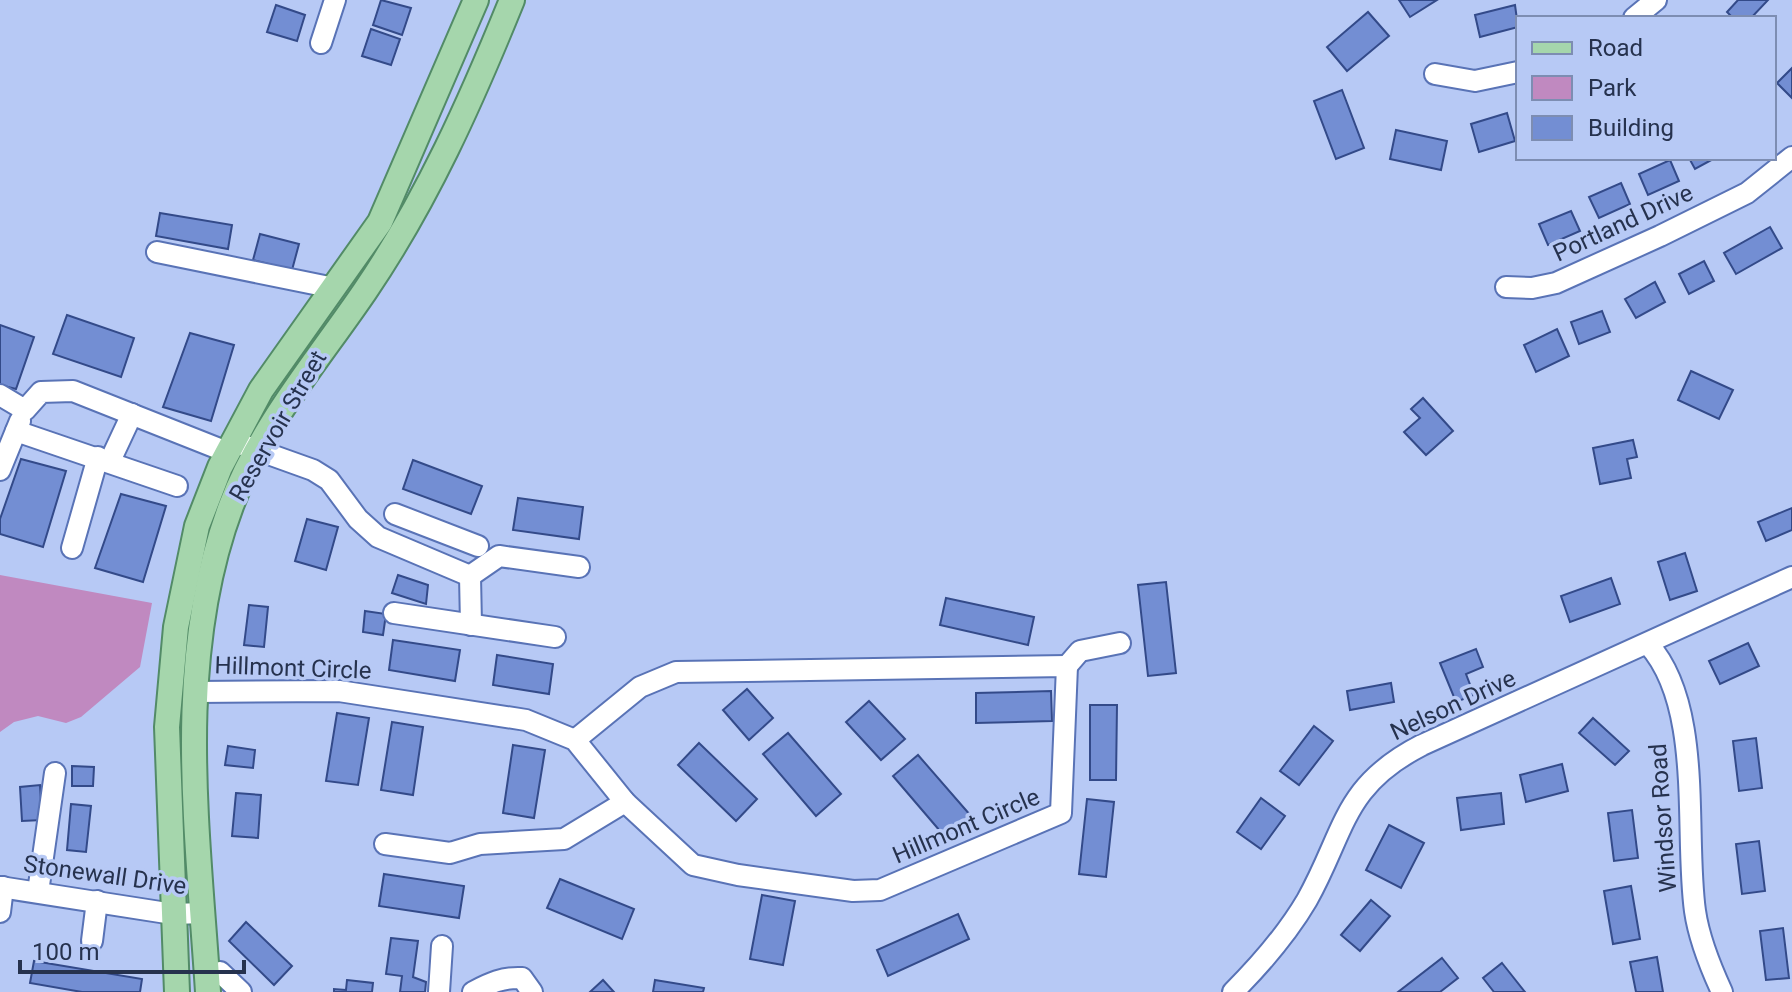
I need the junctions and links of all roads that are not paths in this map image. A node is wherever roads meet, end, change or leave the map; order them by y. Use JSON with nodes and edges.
{"nodes":[{"id":1,"x":335,"y":0,"type":"edge"},
{"id":2,"x":476,"y":0,"type":"edge"},
{"id":3,"x":512,"y":0,"type":"edge"},
{"id":4,"x":1656,"y":0,"type":"edge"},
{"id":5,"x":1636,"y":16,"type":"edge"},
{"id":6,"x":321,"y":43,"type":"dead end"},
{"id":7,"x":1516,"y":72,"type":"edge"},
{"id":8,"x":1435,"y":74,"type":"dead end"},
{"id":9,"x":1792,"y":157,"type":"edge"},
{"id":10,"x":157,"y":252,"type":"dead end"},
{"id":11,"x":1506,"y":287,"type":"dead end"},
{"id":12,"x":334,"y":288,"type":"junction"},
{"id":13,"x":0,"y":395,"type":"edge"},
{"id":14,"x":25,"y":410,"type":"junction"},
{"id":15,"x":132,"y":414,"type":"junction"},
{"id":16,"x":16,"y":431,"type":"junction"},
{"id":17,"x":230,"y":446,"type":"junction"},
{"id":18,"x":258,"y":452,"type":"junction"},
{"id":19,"x":104,"y":459,"type":"junction"},
{"id":20,"x":0,"y":470,"type":"edge"},
{"id":21,"x":177,"y":486,"type":"dead end"},
{"id":22,"x":395,"y":514,"type":"dead end"},
{"id":23,"x":431,"y":528,"type":"junction"},
{"id":24,"x":478,"y":546,"type":"dead end"},
{"id":25,"x":72,"y":548,"type":"dead end"},
{"id":26,"x":418,"y":555,"type":"junction"},
{"id":27,"x":579,"y":567,"type":"dead end"},
{"id":28,"x":470,"y":576,"type":"junction"},
{"id":29,"x":1792,"y":577,"type":"edge"},
{"id":30,"x":394,"y":613,"type":"dead end"},
{"id":31,"x":471,"y":625,"type":"junction"},
{"id":32,"x":555,"y":637,"type":"dead end"},
{"id":33,"x":1120,"y":643,"type":"dead end"},
{"id":34,"x":1648,"y":644,"type":"junction"},
{"id":35,"x":1067,"y":666,"type":"junction"},
{"id":36,"x":196,"y":692,"type":"junction"},
{"id":37,"x":575,"y":740,"type":"junction"},
{"id":38,"x":55,"y":773,"type":"dead end"},
{"id":39,"x":625,"y":802,"type":"junction"},
{"id":40,"x":385,"y":844,"type":"dead end"},
{"id":41,"x":2,"y":887,"type":"edge"},
{"id":42,"x":38,"y":892,"type":"junction"},
{"id":43,"x":97,"y":901,"type":"junction"},
{"id":44,"x":0,"y":912,"type":"edge"},
{"id":45,"x":203,"y":913,"type":"junction"},
{"id":46,"x":173,"y":914,"type":"junction"},
{"id":47,"x":92,"y":941,"type":"dead end"},
{"id":48,"x":442,"y":946,"type":"dead end"},
{"id":49,"x":214,"y":982,"type":"edge"},
{"id":50,"x":177,"y":992,"type":"edge"},
{"id":51,"x":241,"y":992,"type":"edge"},
{"id":52,"x":439,"y":992,"type":"edge"},
{"id":53,"x":473,"y":992,"type":"edge"},
{"id":54,"x":532,"y":992,"type":"edge"},
{"id":55,"x":1233,"y":992,"type":"edge"},
{"id":56,"x":1722,"y":992,"type":"edge"}],
"edges":[{"from":1,"to":6,"type":"street"},
{"from":2,"to":12,"type":"main road","name":"Reservoir Street"},
{"from":3,"to":18,"type":"main road","name":"Reservoir Street"},
{"from":4,"to":5,"type":"street"},
{"from":7,"to":8,"type":"street"},
{"from":9,"to":11,"type":"street","name":"Portland Drive"},
{"from":10,"to":12,"type":"street"},
{"from":12,"to":17,"type":"main road","name":"Reservoir Street"},
{"from":13,"to":14,"type":"street"},
{"from":14,"to":15,"type":"street"},
{"from":14,"to":16,"type":"street"},
{"from":15,"to":17,"type":"street"},
{"from":15,"to":19,"type":"street"},
{"from":16,"to":19,"type":"street"},
{"from":16,"to":20,"type":"street"},
{"from":17,"to":18,"type":"street"},
{"from":17,"to":46,"type":"main road","name":"Reservoir Street"},
{"from":18,"to":26,"type":"street"},
{"from":18,"to":36,"type":"main road","name":"Reservoir Street"},
{"from":19,"to":21,"type":"street"},
{"from":19,"to":25,"type":"street"},
{"from":22,"to":23,"type":"street"},
{"from":23,"to":24,"type":"street"},
{"from":23,"to":26,"type":"street"},
{"from":26,"to":28,"type":"street"},
{"from":27,"to":28,"type":"street"},
{"from":28,"to":31,"type":"street"},
{"from":29,"to":34,"type":"street","name":"Nelson Drive"},
{"from":30,"to":31,"type":"street"},
{"from":31,"to":32,"type":"street"},
{"from":33,"to":35,"type":"street"},
{"from":34,"to":55,"type":"street","name":"Nelson Drive"},
{"from":34,"to":56,"type":"street","name":"Windsor Road"},
{"from":35,"to":37,"type":"street"},
{"from":35,"to":39,"type":"street","name":"Hillmont Circle"},
{"from":36,"to":37,"type":"street","name":"Hillmont Circle"},
{"from":36,"to":45,"type":"main road","name":"Reservoir Street"},
{"from":37,"to":39,"type":"street","name":"Hillmont Circle"},
{"from":38,"to":42,"type":"street"},
{"from":39,"to":40,"type":"street"},
{"from":41,"to":42,"type":"street","name":"Stonewall Drive"},
{"from":41,"to":44,"type":"street"},
{"from":42,"to":43,"type":"street","name":"Stonewall Drive"},
{"from":43,"to":46,"type":"street","name":"Stonewall Drive"},
{"from":43,"to":47,"type":"street"},
{"from":45,"to":46,"type":"street","name":"Stonewall Drive"},
{"from":45,"to":49,"type":"main road","name":"Reservoir Street"},
{"from":46,"to":50,"type":"main road","name":"Reservoir Street"},
{"from":48,"to":52,"type":"street"},
{"from":49,"to":51,"type":"street"},
{"from":53,"to":54,"type":"street"}]}
